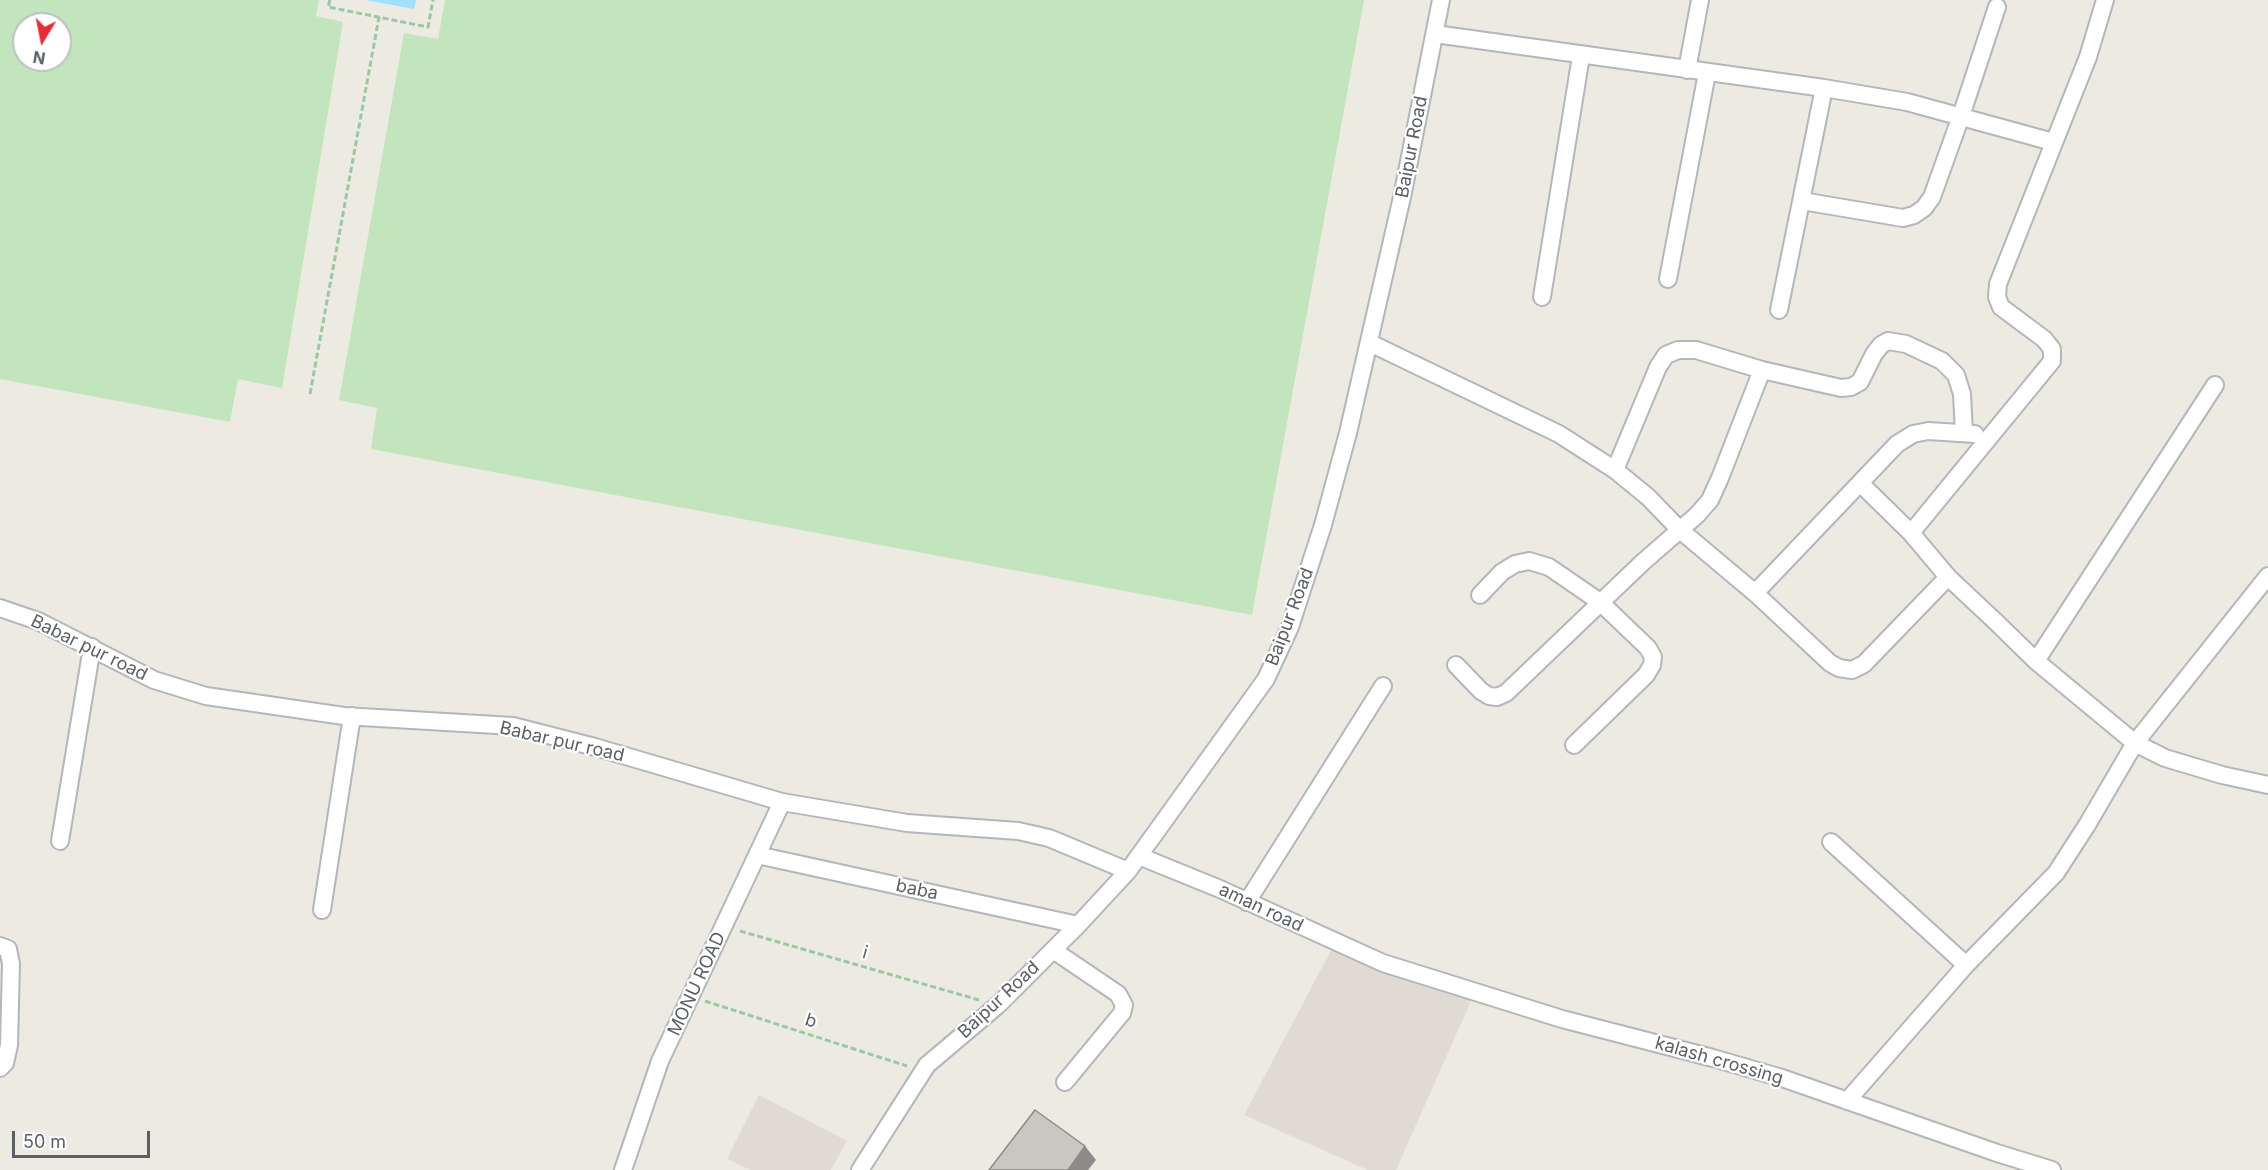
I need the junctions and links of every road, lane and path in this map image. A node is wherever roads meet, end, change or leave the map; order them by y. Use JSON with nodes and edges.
{"nodes":[{"id":1,"x":330,"y":0,"type":"edge"},
{"id":2,"x":433,"y":0,"type":"edge"},
{"id":3,"x":1441,"y":0,"type":"edge"},
{"id":4,"x":1700,"y":0,"type":"edge"},
{"id":5,"x":2105,"y":0,"type":"edge"},
{"id":6,"x":1997,"y":7,"type":"dead end"},
{"id":7,"x":379,"y":17,"type":"junction"},
{"id":8,"x":1435,"y":34,"type":"junction"},
{"id":9,"x":1581,"y":56,"type":"junction"},
{"id":10,"x":1688,"y":70,"type":"junction"},
{"id":11,"x":1707,"y":73,"type":"junction"},
{"id":12,"x":1824,"y":88,"type":"junction"},
{"id":13,"x":1961,"y":116,"type":"junction"},
{"id":14,"x":2053,"y":142,"type":"junction"},
{"id":15,"x":1802,"y":201,"type":"junction"},
{"id":16,"x":1668,"y":279,"type":"dead end"},
{"id":17,"x":1542,"y":297,"type":"dead end"},
{"id":18,"x":1779,"y":310,"type":"dead end"},
{"id":19,"x":1370,"y":343,"type":"junction"},
{"id":20,"x":1762,"y":370,"type":"junction"},
{"id":21,"x":2215,"y":385,"type":"dead end"},
{"id":22,"x":310,"y":394,"type":"dead end"},
{"id":23,"x":1964,"y":434,"type":"junction"},
{"id":24,"x":1993,"y":435,"type":"junction"},
{"id":25,"x":1615,"y":470,"type":"junction"},
{"id":26,"x":1862,"y":484,"type":"junction"},
{"id":27,"x":1680,"y":530,"type":"junction"},
{"id":28,"x":1911,"y":533,"type":"junction"},
{"id":29,"x":1948,"y":576,"type":"junction"},
{"id":30,"x":2268,"y":576,"type":"edge"},
{"id":31,"x":1755,"y":593,"type":"junction"},
{"id":32,"x":1480,"y":595,"type":"dead end"},
{"id":33,"x":1600,"y":602,"type":"junction"},
{"id":34,"x":0,"y":608,"type":"edge"},
{"id":35,"x":92,"y":647,"type":"junction"},
{"id":36,"x":2036,"y":661,"type":"junction"},
{"id":37,"x":1456,"y":665,"type":"dead end"},
{"id":38,"x":1383,"y":686,"type":"dead end"},
{"id":39,"x":352,"y":717,"type":"junction"},
{"id":40,"x":2135,"y":743,"type":"junction"},
{"id":41,"x":1574,"y":745,"type":"dead end"},
{"id":42,"x":2268,"y":785,"type":"edge"},
{"id":43,"x":782,"y":802,"type":"junction"},
{"id":44,"x":60,"y":841,"type":"dead end"},
{"id":45,"x":1830,"y":842,"type":"dead end"},
{"id":46,"x":757,"y":855,"type":"junction"},
{"id":47,"x":1138,"y":856,"type":"junction"},
{"id":48,"x":1128,"y":871,"type":"junction"},
{"id":49,"x":1247,"y":902,"type":"junction"},
{"id":50,"x":322,"y":910,"type":"dead end"},
{"id":51,"x":1078,"y":925,"type":"junction"},
{"id":52,"x":724,"y":926,"type":"junction"},
{"id":53,"x":0,"y":946,"type":"edge"},
{"id":54,"x":1053,"y":950,"type":"junction"},
{"id":55,"x":1383,"y":963,"type":"joint"},
{"id":56,"x":1966,"y":965,"type":"junction"},
{"id":57,"x":692,"y":997,"type":"junction"},
{"id":58,"x":998,"y":1005,"type":"junction"},
{"id":59,"x":0,"y":1068,"type":"edge"},
{"id":60,"x":923,"y":1072,"type":"junction"},
{"id":61,"x":1065,"y":1082,"type":"dead end"},
{"id":62,"x":1847,"y":1101,"type":"junction"},
{"id":63,"x":623,"y":1170,"type":"edge"},
{"id":64,"x":860,"y":1170,"type":"edge"},
{"id":65,"x":2052,"y":1170,"type":"edge"}],
"edges":[{"from":1,"to":7,"type":"path"},
{"from":2,"to":7,"type":"path"},
{"from":3,"to":8,"type":"street","name":"Baipur Road"},
{"from":4,"to":10,"type":"street"},
{"from":5,"to":14,"type":"street"},
{"from":6,"to":13,"type":"street"},
{"from":7,"to":22,"type":"path"},
{"from":8,"to":9,"type":"street"},
{"from":8,"to":19,"type":"street","name":"Baipur Road"},
{"from":9,"to":10,"type":"street"},
{"from":9,"to":17,"type":"street"},
{"from":10,"to":11,"type":"street"},
{"from":11,"to":12,"type":"street"},
{"from":11,"to":16,"type":"street"},
{"from":12,"to":13,"type":"street"},
{"from":12,"to":15,"type":"street"},
{"from":13,"to":14,"type":"street"},
{"from":13,"to":15,"type":"street"},
{"from":14,"to":24,"type":"street"},
{"from":15,"to":18,"type":"street"},
{"from":19,"to":25,"type":"street"},
{"from":19,"to":47,"type":"street","name":"Baipur Road"},
{"from":20,"to":23,"type":"street"},
{"from":20,"to":25,"type":"street"},
{"from":20,"to":27,"type":"street"},
{"from":21,"to":36,"type":"street"},
{"from":23,"to":24,"type":"street"},
{"from":23,"to":26,"type":"street"},
{"from":24,"to":28,"type":"street"},
{"from":25,"to":27,"type":"street"},
{"from":26,"to":28,"type":"street"},
{"from":26,"to":31,"type":"street"},
{"from":27,"to":31,"type":"street"},
{"from":27,"to":33,"type":"street"},
{"from":28,"to":29,"type":"street"},
{"from":29,"to":31,"type":"street"},
{"from":29,"to":36,"type":"street"},
{"from":30,"to":40,"type":"street"},
{"from":32,"to":33,"type":"street"},
{"from":33,"to":37,"type":"street"},
{"from":33,"to":41,"type":"street"},
{"from":34,"to":35,"type":"street","name":"Babar pur road"},
{"from":35,"to":39,"type":"street","name":"Babar pur road"},
{"from":35,"to":44,"type":"street"},
{"from":36,"to":40,"type":"street"},
{"from":38,"to":49,"type":"street"},
{"from":39,"to":43,"type":"street","name":"Babar pur road"},
{"from":39,"to":50,"type":"street"},
{"from":40,"to":42,"type":"street"},
{"from":40,"to":56,"type":"street"},
{"from":43,"to":46,"type":"street","name":"MONU ROAD"},
{"from":43,"to":48,"type":"street","name":"Babar pur road"},
{"from":45,"to":56,"type":"street"},
{"from":46,"to":51,"type":"street","name":"baba"},
{"from":46,"to":52,"type":"street","name":"MONU ROAD"},
{"from":47,"to":48,"type":"street","name":"Baipur Road"},
{"from":47,"to":49,"type":"street","name":"aman road"},
{"from":48,"to":51,"type":"street","name":"Baipur Road"},
{"from":49,"to":55,"type":"street","name":"aman road"},
{"from":51,"to":54,"type":"street","name":"Baipur Road"},
{"from":52,"to":57,"type":"street","name":"MONU ROAD"},
{"from":52,"to":58,"type":"path","name":"i"},
{"from":53,"to":59,"type":"street"},
{"from":54,"to":58,"type":"street","name":"Baipur Road"},
{"from":54,"to":61,"type":"street"},
{"from":55,"to":62,"type":"street","name":"kalash crossing"},
{"from":56,"to":62,"type":"street"},
{"from":57,"to":60,"type":"path","name":"b"},
{"from":57,"to":63,"type":"street","name":"MONU ROAD"},
{"from":58,"to":60,"type":"street","name":"Baipur Road"},
{"from":60,"to":64,"type":"street","name":"Baipur Road"},
{"from":62,"to":65,"type":"street","name":"kalash crossing"}]}
